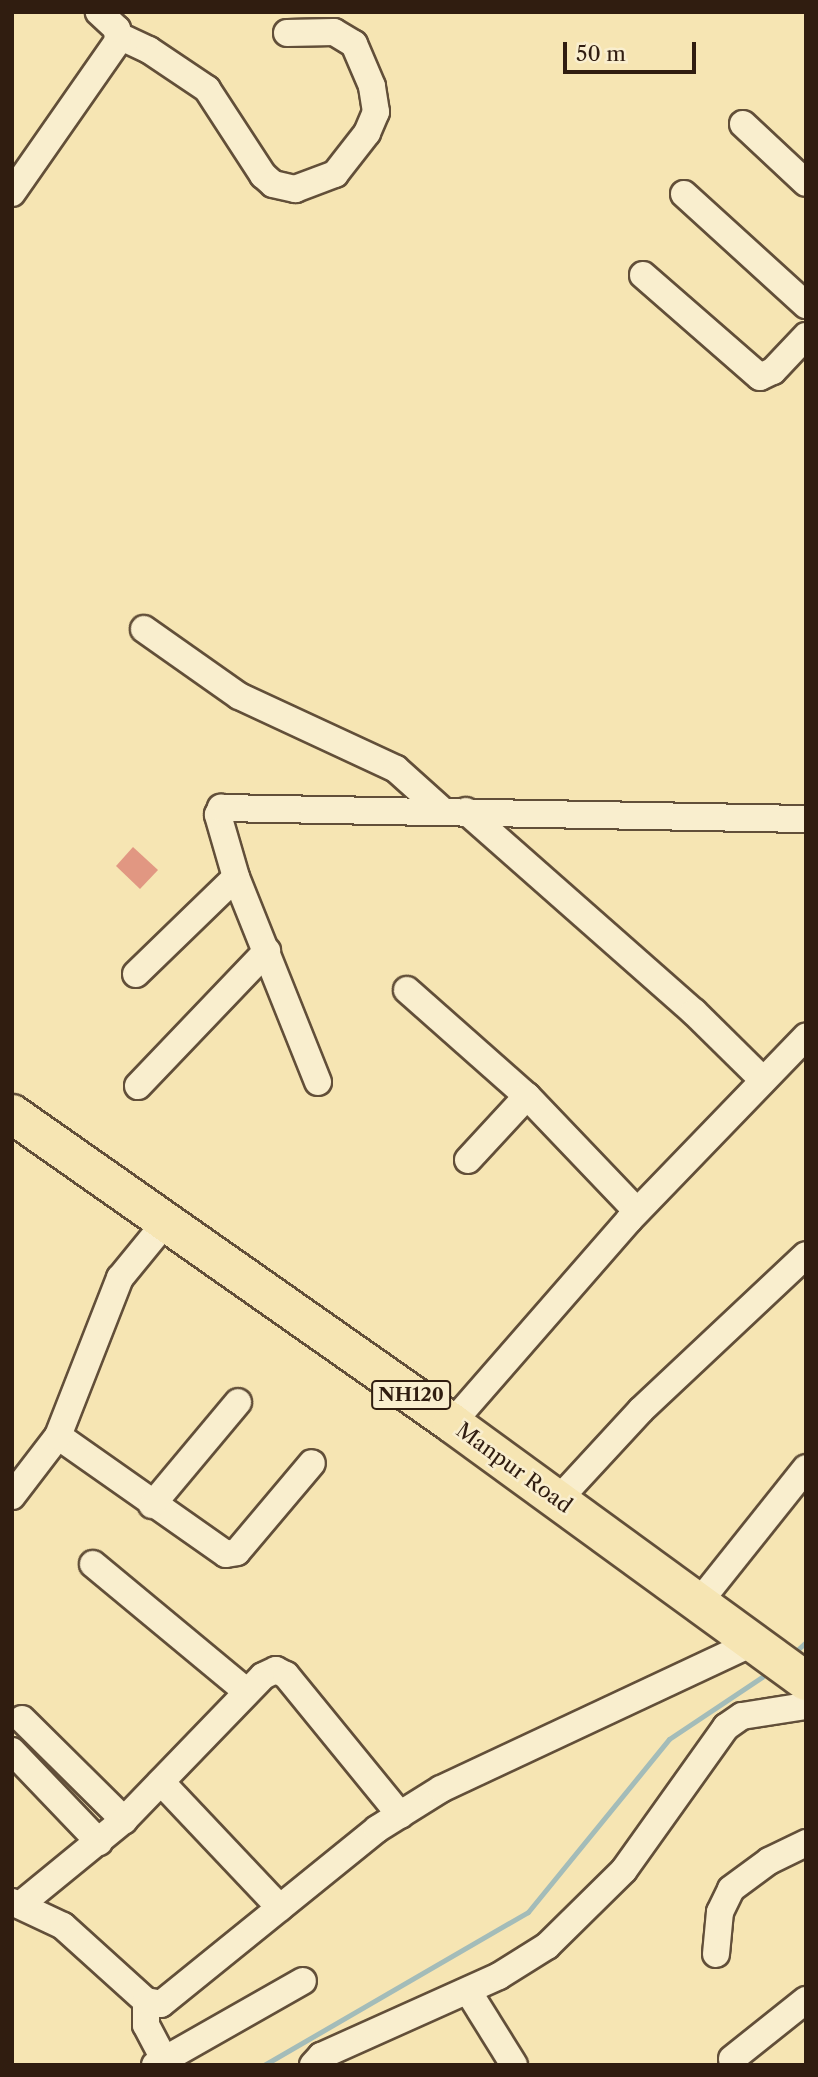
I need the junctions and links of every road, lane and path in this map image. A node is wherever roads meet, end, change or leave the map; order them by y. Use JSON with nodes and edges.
{"nodes":[{"id":1,"x":99,"y":12,"type":"edge"},
{"id":2,"x":287,"y":33,"type":"dead end"},
{"id":3,"x":119,"y":36,"type":"junction"},
{"id":4,"x":743,"y":124,"type":"dead end"},
{"id":5,"x":806,"y":183,"type":"edge"},
{"id":6,"x":12,"y":193,"type":"edge"},
{"id":7,"x":684,"y":194,"type":"dead end"},
{"id":8,"x":643,"y":275,"type":"dead end"},
{"id":9,"x":806,"y":305,"type":"edge"},
{"id":10,"x":806,"y":336,"type":"edge"},
{"id":11,"x":145,"y":629,"type":"dead end"},
{"id":12,"x":455,"y":812,"type":"junction"},
{"id":13,"x":806,"y":819,"type":"edge"},
{"id":14,"x":236,"y":877,"type":"junction"},
{"id":15,"x":267,"y":951,"type":"junction"},
{"id":16,"x":136,"y":974,"type":"dead end"},
{"id":17,"x":407,"y":990,"type":"dead end"},
{"id":18,"x":806,"y":1037,"type":"edge"},
{"id":19,"x":763,"y":1080,"type":"junction"},
{"id":20,"x":318,"y":1082,"type":"dead end"},
{"id":21,"x":138,"y":1086,"type":"dead end"},
{"id":22,"x":527,"y":1096,"type":"junction"},
{"id":23,"x":12,"y":1114,"type":"edge"},
{"id":24,"x":468,"y":1160,"type":"dead end"},
{"id":25,"x":637,"y":1211,"type":"junction"},
{"id":26,"x":165,"y":1223,"type":"junction"},
{"id":27,"x":806,"y":1255,"type":"edge"},
{"id":28,"x":238,"y":1402,"type":"dead end"},
{"id":29,"x":452,"y":1423,"type":"junction"},
{"id":30,"x":58,"y":1436,"type":"junction"},
{"id":31,"x":312,"y":1463,"type":"dead end"},
{"id":32,"x":806,"y":1468,"type":"edge"},
{"id":33,"x":12,"y":1496,"type":"edge"},
{"id":34,"x":558,"y":1500,"type":"junction"},
{"id":35,"x":152,"y":1505,"type":"junction"},
{"id":36,"x":93,"y":1564,"type":"dead end"},
{"id":37,"x":700,"y":1601,"type":"junction"},
{"id":38,"x":752,"y":1643,"type":"junction"},
{"id":39,"x":806,"y":1681,"type":"edge"},
{"id":40,"x":247,"y":1692,"type":"junction"},
{"id":41,"x":806,"y":1706,"type":"edge"},
{"id":42,"x":22,"y":1719,"type":"dead end"},
{"id":43,"x":12,"y":1751,"type":"edge"},
{"id":44,"x":161,"y":1782,"type":"junction"},
{"id":45,"x":400,"y":1815,"type":"junction"},
{"id":46,"x":124,"y":1820,"type":"junction"},
{"id":47,"x":99,"y":1842,"type":"junction"},
{"id":48,"x":806,"y":1843,"type":"edge"},
{"id":49,"x":16,"y":1904,"type":"edge"},
{"id":50,"x":280,"y":1908,"type":"junction"},
{"id":51,"x":716,"y":1954,"type":"dead end"},
{"id":52,"x":303,"y":1981,"type":"dead end"},
{"id":53,"x":468,"y":1992,"type":"junction"},
{"id":54,"x":806,"y":2000,"type":"edge"},
{"id":55,"x":146,"y":2001,"type":"junction"},
{"id":56,"x":733,"y":2059,"type":"dead end"},
{"id":57,"x":160,"y":2063,"type":"edge"},
{"id":58,"x":313,"y":2065,"type":"edge"},
{"id":59,"x":514,"y":2065,"type":"edge"}],
"edges":[{"from":1,"to":3,"type":"street"},
{"from":2,"to":3,"type":"street"},
{"from":3,"to":6,"type":"street"},
{"from":4,"to":5,"type":"street"},
{"from":7,"to":9,"type":"street"},
{"from":8,"to":10,"type":"street"},
{"from":11,"to":12,"type":"street"},
{"from":12,"to":13,"type":"street"},
{"from":12,"to":14,"type":"street"},
{"from":12,"to":19,"type":"street"},
{"from":14,"to":15,"type":"street"},
{"from":14,"to":16,"type":"street"},
{"from":15,"to":20,"type":"street"},
{"from":15,"to":21,"type":"street"},
{"from":17,"to":22,"type":"street"},
{"from":18,"to":19,"type":"street"},
{"from":19,"to":25,"type":"street"},
{"from":22,"to":24,"type":"street"},
{"from":22,"to":25,"type":"street"},
{"from":23,"to":26,"type":"highway","name":"Manpur Road","number":"NH120"},
{"from":25,"to":29,"type":"street"},
{"from":26,"to":29,"type":"highway","name":"Manpur Road","number":"NH120"},
{"from":26,"to":30,"type":"street"},
{"from":27,"to":34,"type":"street"},
{"from":28,"to":35,"type":"street"},
{"from":29,"to":34,"type":"highway","name":"Manpur Road","number":"NH120"},
{"from":30,"to":33,"type":"street"},
{"from":30,"to":35,"type":"street"},
{"from":31,"to":35,"type":"street"},
{"from":32,"to":37,"type":"street"},
{"from":34,"to":37,"type":"highway","name":"Manpur Road","number":"NH120"},
{"from":36,"to":40,"type":"street"},
{"from":37,"to":38,"type":"highway","name":"Manpur Road","number":"NH120"},
{"from":38,"to":39,"type":"highway","name":"Manpur Road","number":"NH120"},
{"from":38,"to":45,"type":"street"},
{"from":40,"to":44,"type":"street"},
{"from":40,"to":45,"type":"street"},
{"from":41,"to":53,"type":"street"},
{"from":42,"to":46,"type":"street"},
{"from":43,"to":47,"type":"street"},
{"from":44,"to":46,"type":"street"},
{"from":44,"to":50,"type":"street"},
{"from":45,"to":50,"type":"street"},
{"from":46,"to":47,"type":"street"},
{"from":47,"to":49,"type":"street"},
{"from":48,"to":51,"type":"street"},
{"from":49,"to":55,"type":"street"},
{"from":50,"to":55,"type":"street"},
{"from":52,"to":57,"type":"street"},
{"from":53,"to":58,"type":"street"},
{"from":53,"to":59,"type":"street"},
{"from":54,"to":56,"type":"street"},
{"from":55,"to":57,"type":"street"}]}
